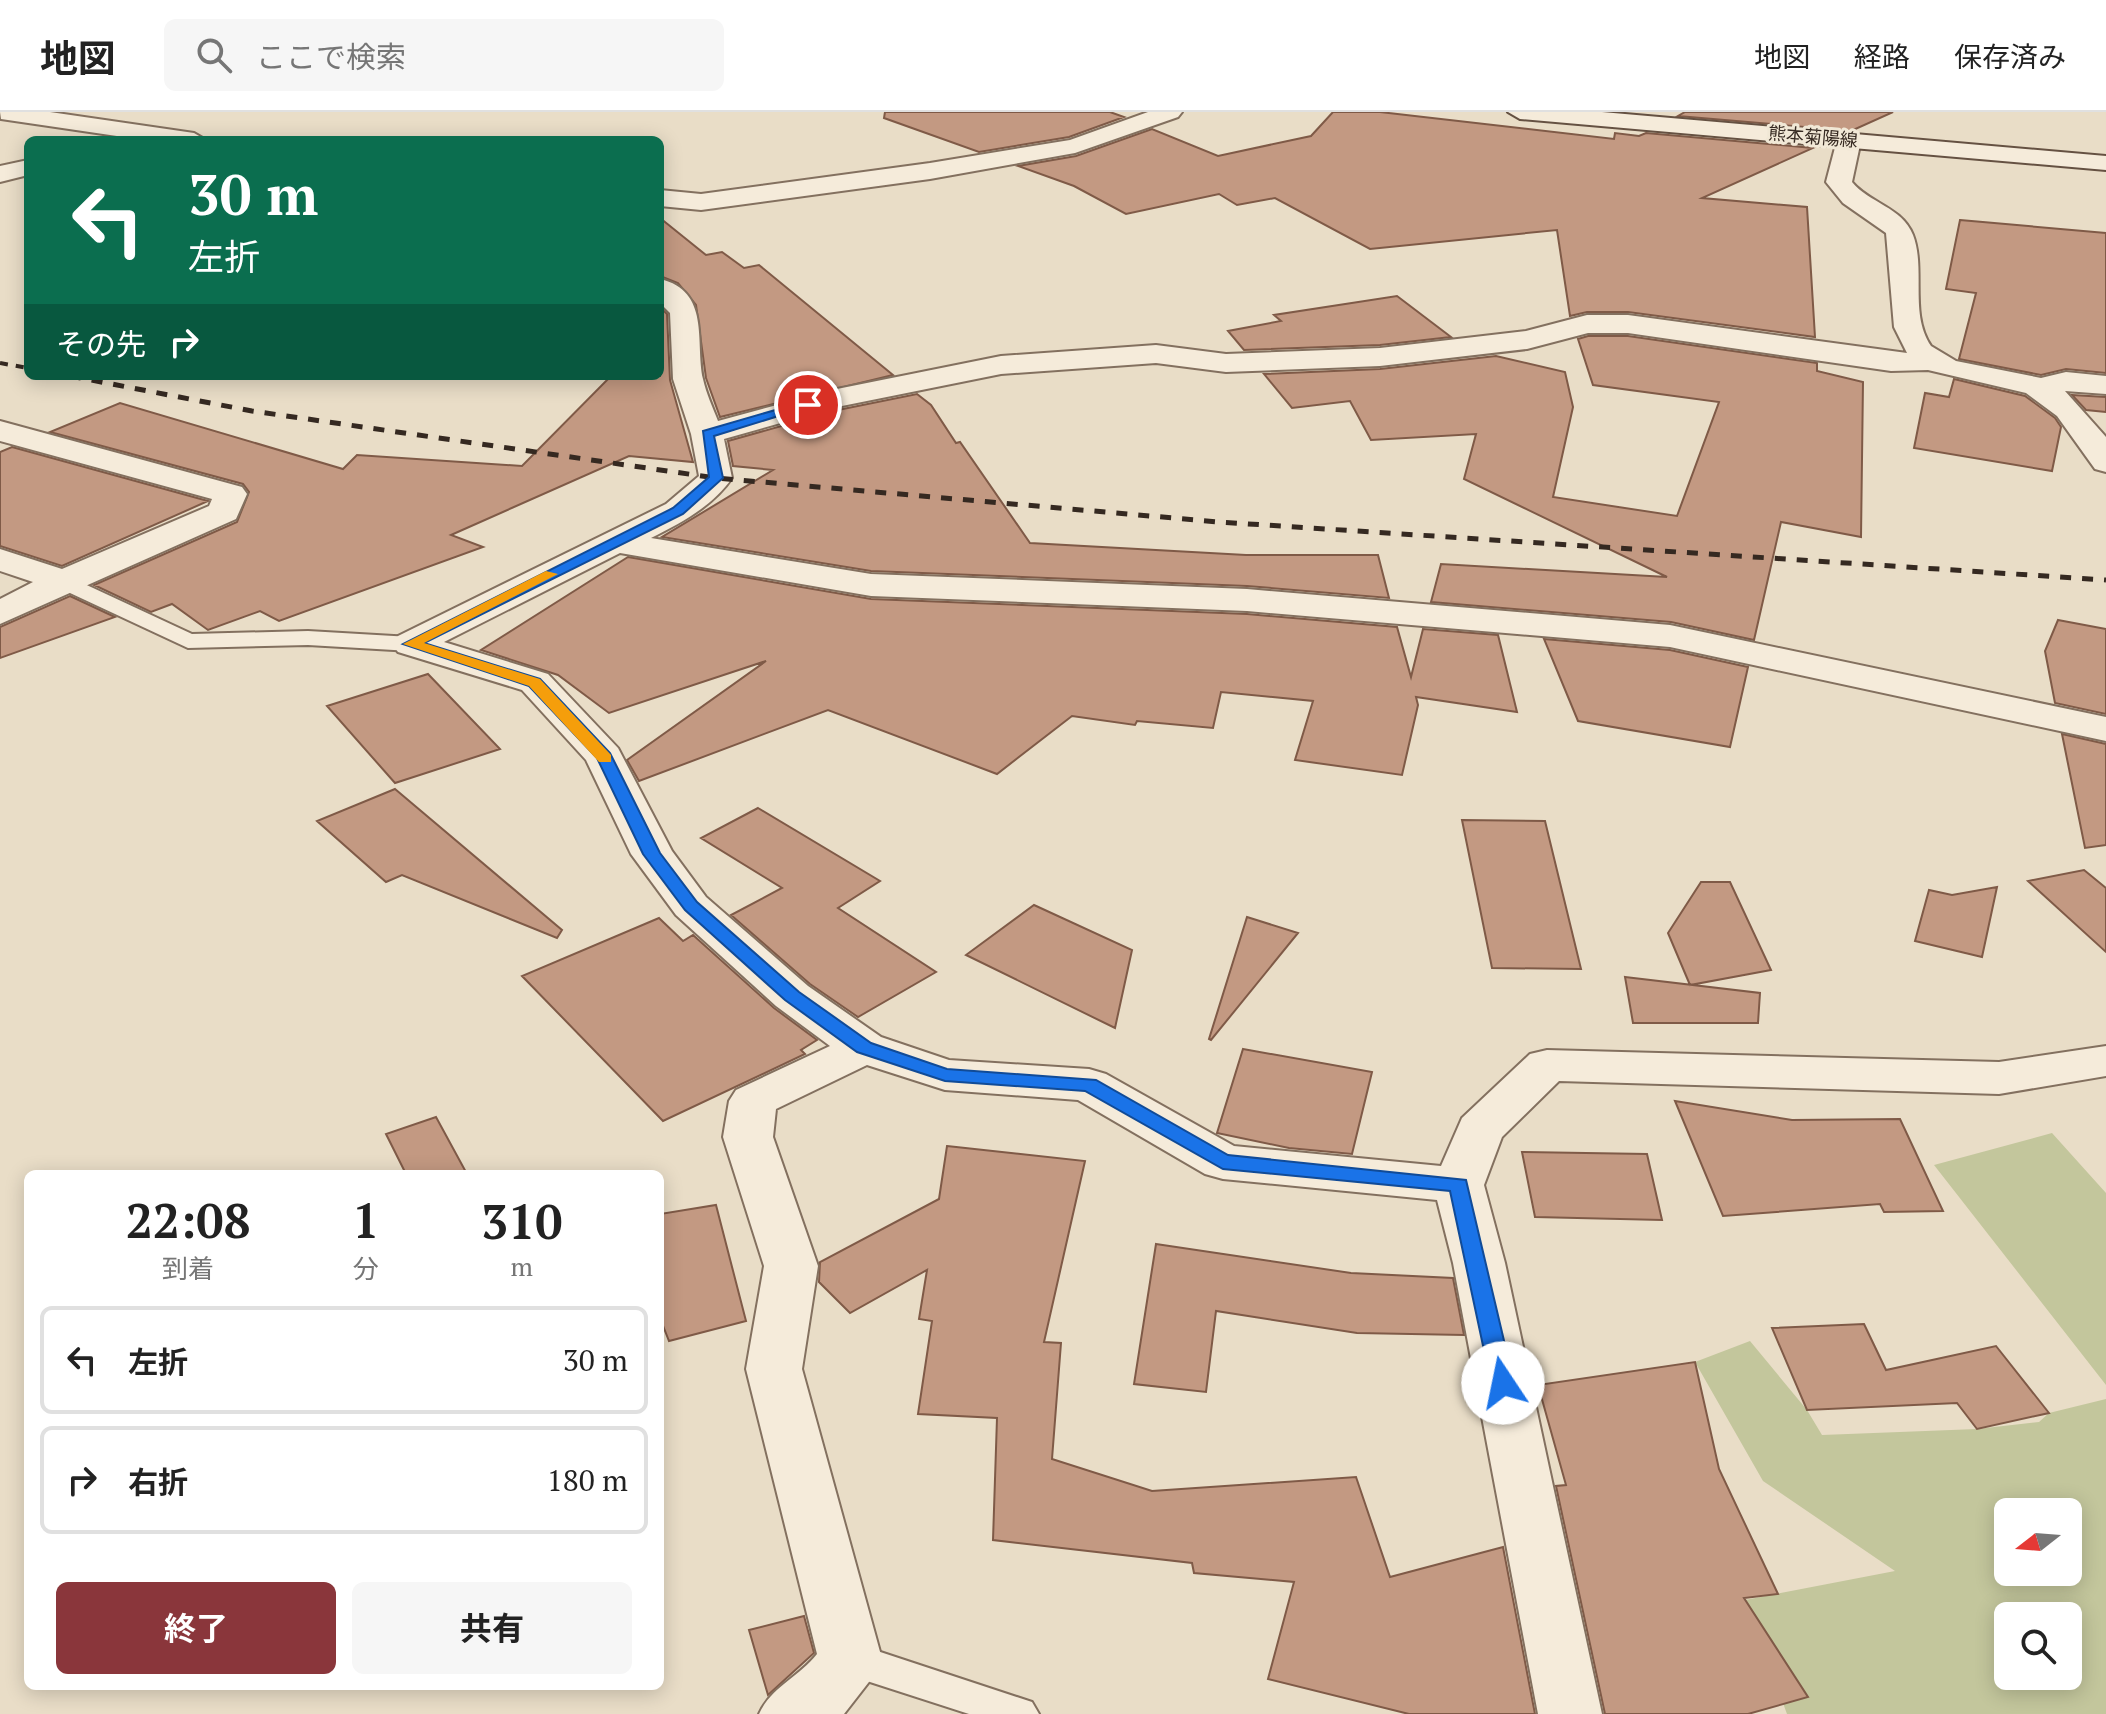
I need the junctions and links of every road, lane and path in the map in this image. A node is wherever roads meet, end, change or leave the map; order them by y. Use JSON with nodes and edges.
{"nodes":[{"id":1,"x":1,"y":112,"type":"edge"},
{"id":2,"x":1170,"y":112,"type":"edge"},
{"id":3,"x":1520,"y":112,"type":"edge"},
{"id":4,"x":134,"y":136,"type":"edge"},
{"id":5,"x":1849,"y":140,"type":"junction"},
{"id":6,"x":2106,"y":163,"type":"edge"},
{"id":7,"x":24,"y":168,"type":"edge"},
{"id":8,"x":0,"y":174,"type":"edge"},
{"id":9,"x":664,"y":198,"type":"edge"},
{"id":10,"x":664,"y":291,"type":"edge"},
{"id":11,"x":1936,"y":361,"type":"junction"},
{"id":12,"x":2106,"y":385,"type":"edge"},
{"id":13,"x":2039,"y":388,"type":"junction"},
{"id":14,"x":0,"y":431,"type":"edge"},
{"id":15,"x":707,"y":434,"type":"junction"},
{"id":16,"x":2106,"y":462,"type":"edge"},
{"id":17,"x":615,"y":542,"type":"junction"},
{"id":18,"x":0,"y":559,"type":"edge"},
{"id":19,"x":63,"y":581,"type":"junction"},
{"id":20,"x":0,"y":613,"type":"edge"},
{"id":21,"x":411,"y":644,"type":"junction"},
{"id":22,"x":2106,"y":729,"type":"edge"},
{"id":23,"x":864,"y":1048,"type":"junction"},
{"id":24,"x":2106,"y":1061,"type":"edge"},
{"id":25,"x":1459,"y":1185,"type":"junction"},
{"id":26,"x":850,"y":1659,"type":"junction"},
{"id":27,"x":791,"y":1714,"type":"edge"},
{"id":28,"x":1018,"y":1714,"type":"edge"},
{"id":29,"x":1570,"y":1714,"type":"edge"}],
"edges":[{"from":1,"to":4,"type":"street"},
{"from":2,"to":9,"type":"street"},
{"from":3,"to":5,"type":"street","name":"熊本菊陽線"},
{"from":5,"to":6,"type":"street","name":"熊本菊陽線"},
{"from":5,"to":11,"type":"street"},
{"from":7,"to":8,"type":"street"},
{"from":10,"to":15,"type":"street"},
{"from":11,"to":13,"type":"street"},
{"from":11,"to":15,"type":"street"},
{"from":12,"to":13,"type":"street"},
{"from":13,"to":16,"type":"street"},
{"from":14,"to":19,"type":"street"},
{"from":15,"to":17,"type":"street"},
{"from":17,"to":21,"type":"street"},
{"from":17,"to":22,"type":"street"},
{"from":18,"to":19,"type":"street"},
{"from":19,"to":20,"type":"street"},
{"from":19,"to":21,"type":"lane"},
{"from":21,"to":23,"type":"street"},
{"from":23,"to":25,"type":"street"},
{"from":23,"to":26,"type":"street"},
{"from":24,"to":25,"type":"street"},
{"from":25,"to":29,"type":"street"},
{"from":26,"to":27,"type":"street"},
{"from":26,"to":28,"type":"lane"}]}
